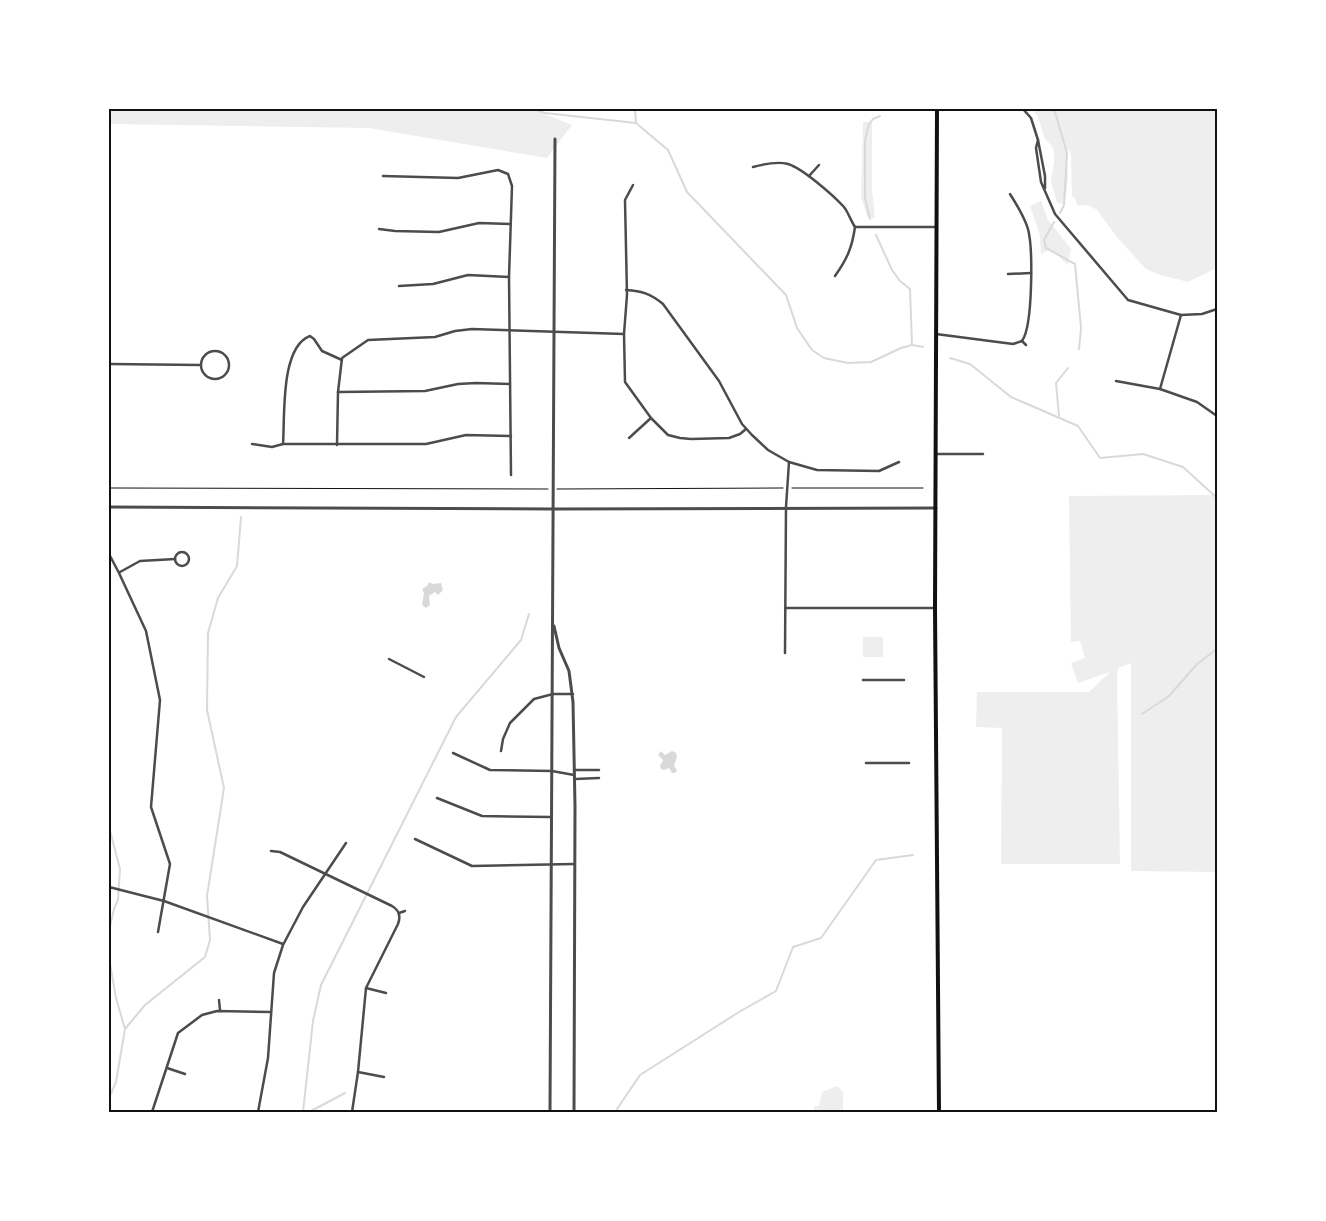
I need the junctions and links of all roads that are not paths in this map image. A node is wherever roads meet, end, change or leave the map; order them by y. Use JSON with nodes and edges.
{"nodes":[{"id":1,"x":937,"y":109,"type":"edge"},
{"id":2,"x":1023,"y":109,"type":"edge"},
{"id":3,"x":555,"y":139,"type":"dead end"},
{"id":4,"x":819,"y":165,"type":"dead end"},
{"id":5,"x":753,"y":167,"type":"dead end"},
{"id":6,"x":383,"y":176,"type":"dead end"},
{"id":7,"x":809,"y":176,"type":"junction"},
{"id":8,"x":633,"y":185,"type":"dead end"},
{"id":9,"x":1010,"y":194,"type":"dead end"},
{"id":10,"x":510,"y":224,"type":"junction"},
{"id":11,"x":936,"y":226,"type":"junction"},
{"id":12,"x":854,"y":227,"type":"junction"},
{"id":13,"x":379,"y":229,"type":"dead end"},
{"id":14,"x":1031,"y":273,"type":"junction"},
{"id":15,"x":1008,"y":274,"type":"dead end"},
{"id":16,"x":835,"y":276,"type":"dead end"},
{"id":17,"x":509,"y":277,"type":"junction"},
{"id":18,"x":399,"y":286,"type":"dead end"},
{"id":19,"x":626,"y":290,"type":"junction"},
{"id":20,"x":1217,"y":309,"type":"edge"},
{"id":21,"x":1181,"y":316,"type":"junction"},
{"id":22,"x":510,"y":331,"type":"junction"},
{"id":23,"x":553,"y":332,"type":"junction"},
{"id":24,"x":624,"y":334,"type":"junction"},
{"id":25,"x":936,"y":334,"type":"junction"},
{"id":26,"x":1022,"y":341,"type":"junction"},
{"id":27,"x":1026,"y":345,"type":"dead end"},
{"id":28,"x":342,"y":360,"type":"junction"},
{"id":29,"x":109,"y":364,"type":"edge"},
{"id":30,"x":200,"y":365,"type":"junction"},
{"id":31,"x":1116,"y":381,"type":"dead end"},
{"id":32,"x":510,"y":384,"type":"junction"},
{"id":33,"x":1160,"y":389,"type":"junction"},
{"id":34,"x":338,"y":392,"type":"junction"},
{"id":35,"x":1217,"y":416,"type":"edge"},
{"id":36,"x":651,"y":418,"type":"junction"},
{"id":37,"x":746,"y":428,"type":"junction"},
{"id":38,"x":511,"y":436,"type":"junction"},
{"id":39,"x":629,"y":438,"type":"dead end"},
{"id":40,"x":252,"y":444,"type":"dead end"},
{"id":41,"x":283,"y":444,"type":"junction"},
{"id":42,"x":337,"y":445,"type":"junction"},
{"id":43,"x":936,"y":454,"type":"junction"},
{"id":44,"x":982,"y":454,"type":"dead end"},
{"id":45,"x":789,"y":462,"type":"junction"},
{"id":46,"x":899,"y":462,"type":"dead end"},
{"id":47,"x":511,"y":475,"type":"dead end"},
{"id":48,"x":109,"y":507,"type":"edge"},
{"id":49,"x":786,"y":508,"type":"junction"},
{"id":50,"x":936,"y":508,"type":"junction"},
{"id":51,"x":553,"y":509,"type":"junction"},
{"id":52,"x":109,"y":554,"type":"edge"},
{"id":53,"x":175,"y":559,"type":"junction"},
{"id":54,"x":119,"y":572,"type":"junction"},
{"id":55,"x":785,"y":608,"type":"junction"},
{"id":56,"x":935,"y":608,"type":"junction"},
{"id":57,"x":553,"y":618,"type":"junction"},
{"id":58,"x":785,"y":653,"type":"dead end"},
{"id":59,"x":389,"y":659,"type":"dead end"},
{"id":60,"x":424,"y":677,"type":"dead end"},
{"id":61,"x":863,"y":680,"type":"dead end"},
{"id":62,"x":904,"y":680,"type":"dead end"},
{"id":63,"x":553,"y":694,"type":"junction"},
{"id":64,"x":573,"y":694,"type":"junction"},
{"id":65,"x":501,"y":751,"type":"dead end"},
{"id":66,"x":453,"y":753,"type":"dead end"},
{"id":67,"x":866,"y":763,"type":"dead end"},
{"id":68,"x":909,"y":763,"type":"dead end"},
{"id":69,"x":574,"y":770,"type":"junction"},
{"id":70,"x":599,"y":770,"type":"dead end"},
{"id":71,"x":552,"y":771,"type":"junction"},
{"id":72,"x":575,"y":777,"type":"junction"},
{"id":73,"x":599,"y":778,"type":"dead end"},
{"id":74,"x":437,"y":798,"type":"dead end"},
{"id":75,"x":551,"y":817,"type":"junction"},
{"id":76,"x":415,"y":839,"type":"dead end"},
{"id":77,"x":346,"y":843,"type":"dead end"},
{"id":78,"x":271,"y":851,"type":"dead end"},
{"id":79,"x":574,"y":864,"type":"junction"},
{"id":80,"x":551,"y":865,"type":"junction"},
{"id":81,"x":326,"y":873,"type":"junction"},
{"id":82,"x":109,"y":887,"type":"edge"},
{"id":83,"x":164,"y":901,"type":"junction"},
{"id":84,"x":405,"y":911,"type":"dead end"},
{"id":85,"x":399,"y":913,"type":"junction"},
{"id":86,"x":158,"y":932,"type":"dead end"},
{"id":87,"x":283,"y":944,"type":"junction"},
{"id":88,"x":366,"y":988,"type":"junction"},
{"id":89,"x":386,"y":993,"type":"dead end"},
{"id":90,"x":218,"y":1000,"type":"dead end"},
{"id":91,"x":220,"y":1010,"type":"junction"},
{"id":92,"x":270,"y":1012,"type":"junction"},
{"id":93,"x":166,"y":1068,"type":"junction"},
{"id":94,"x":358,"y":1072,"type":"junction"},
{"id":95,"x":184,"y":1074,"type":"dead end"},
{"id":96,"x":384,"y":1077,"type":"dead end"},
{"id":97,"x":152,"y":1112,"type":"edge"},
{"id":98,"x":258,"y":1112,"type":"edge"},
{"id":99,"x":352,"y":1112,"type":"edge"},
{"id":100,"x":550,"y":1112,"type":"edge"},
{"id":101,"x":574,"y":1112,"type":"edge"},
{"id":102,"x":939,"y":1112,"type":"edge"}],
"edges":[{"from":1,"to":11,"type":"main road"},
{"from":2,"to":21,"type":"street"},
{"from":3,"to":23,"type":"street"},
{"from":4,"to":7,"type":"street"},
{"from":5,"to":7,"type":"street"},
{"from":6,"to":10,"type":"street"},
{"from":7,"to":12,"type":"street"},
{"from":8,"to":19,"type":"street"},
{"from":9,"to":14,"type":"street"},
{"from":10,"to":13,"type":"street"},
{"from":10,"to":17,"type":"street"},
{"from":11,"to":12,"type":"street"},
{"from":11,"to":25,"type":"main road"},
{"from":12,"to":16,"type":"street"},
{"from":14,"to":15,"type":"street"},
{"from":14,"to":26,"type":"street"},
{"from":17,"to":18,"type":"street"},
{"from":17,"to":22,"type":"street"},
{"from":19,"to":24,"type":"street"},
{"from":19,"to":37,"type":"street"},
{"from":20,"to":21,"type":"street"},
{"from":21,"to":33,"type":"street"},
{"from":22,"to":23,"type":"street"},
{"from":22,"to":28,"type":"street"},
{"from":22,"to":32,"type":"street"},
{"from":23,"to":24,"type":"street"},
{"from":23,"to":51,"type":"street"},
{"from":24,"to":36,"type":"street"},
{"from":25,"to":26,"type":"street"},
{"from":25,"to":43,"type":"main road"},
{"from":26,"to":27,"type":"street"},
{"from":28,"to":34,"type":"street"},
{"from":28,"to":41,"type":"street"},
{"from":29,"to":30,"type":"street"},
{"from":30,"to":30,"type":"street"},
{"from":31,"to":33,"type":"street"},
{"from":32,"to":34,"type":"street"},
{"from":32,"to":38,"type":"street"},
{"from":33,"to":35,"type":"street"},
{"from":34,"to":42,"type":"street"},
{"from":36,"to":37,"type":"street"},
{"from":36,"to":39,"type":"street"},
{"from":37,"to":45,"type":"street"},
{"from":38,"to":42,"type":"street"},
{"from":38,"to":47,"type":"street"},
{"from":40,"to":41,"type":"street"},
{"from":41,"to":42,"type":"street"},
{"from":43,"to":44,"type":"street"},
{"from":43,"to":50,"type":"main road"},
{"from":45,"to":46,"type":"street"},
{"from":45,"to":49,"type":"street"},
{"from":48,"to":51,"type":"street"},
{"from":49,"to":50,"type":"street"},
{"from":49,"to":51,"type":"street"},
{"from":49,"to":55,"type":"street"},
{"from":50,"to":56,"type":"main road"},
{"from":51,"to":57,"type":"street"},
{"from":52,"to":54,"type":"street"},
{"from":53,"to":53,"type":"street"},
{"from":53,"to":54,"type":"street"},
{"from":54,"to":83,"type":"street"},
{"from":55,"to":56,"type":"street"},
{"from":55,"to":58,"type":"street"},
{"from":56,"to":102,"type":"main road"},
{"from":57,"to":63,"type":"street"},
{"from":57,"to":64,"type":"street"},
{"from":59,"to":60,"type":"street"},
{"from":61,"to":62,"type":"street"},
{"from":63,"to":64,"type":"street"},
{"from":63,"to":65,"type":"street"},
{"from":63,"to":71,"type":"street"},
{"from":64,"to":69,"type":"street"},
{"from":66,"to":71,"type":"street"},
{"from":67,"to":68,"type":"street"},
{"from":69,"to":70,"type":"street"},
{"from":69,"to":72,"type":"street"},
{"from":71,"to":72,"type":"street"},
{"from":71,"to":75,"type":"street"},
{"from":72,"to":73,"type":"street"},
{"from":72,"to":79,"type":"street"},
{"from":74,"to":75,"type":"street"},
{"from":75,"to":80,"type":"street"},
{"from":76,"to":80,"type":"street"},
{"from":77,"to":81,"type":"street"},
{"from":78,"to":81,"type":"street"},
{"from":79,"to":80,"type":"street"},
{"from":79,"to":101,"type":"street"},
{"from":80,"to":100,"type":"street"},
{"from":81,"to":85,"type":"street"},
{"from":81,"to":87,"type":"street"},
{"from":82,"to":83,"type":"street"},
{"from":83,"to":86,"type":"street"},
{"from":83,"to":87,"type":"street"},
{"from":84,"to":85,"type":"street"},
{"from":85,"to":88,"type":"street"},
{"from":87,"to":92,"type":"street"},
{"from":88,"to":89,"type":"street"},
{"from":88,"to":94,"type":"street"},
{"from":90,"to":91,"type":"street"},
{"from":91,"to":92,"type":"street"},
{"from":91,"to":93,"type":"street"},
{"from":92,"to":98,"type":"street"},
{"from":93,"to":95,"type":"street"},
{"from":93,"to":97,"type":"street"},
{"from":94,"to":96,"type":"street"},
{"from":94,"to":99,"type":"street"}]}
